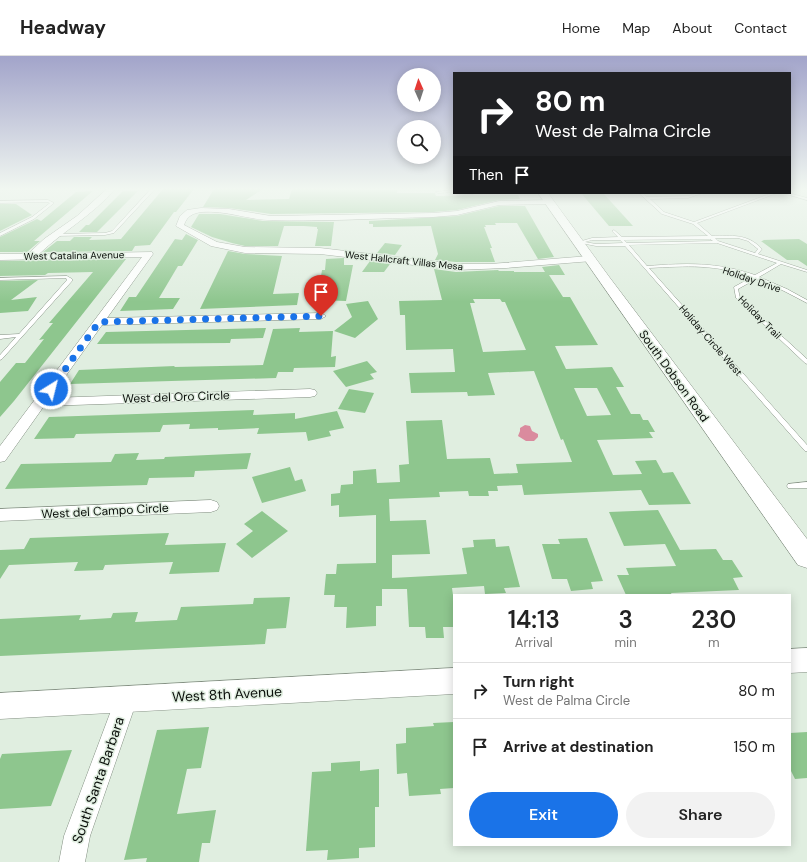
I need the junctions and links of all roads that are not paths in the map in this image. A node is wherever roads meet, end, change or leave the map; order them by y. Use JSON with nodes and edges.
{"nodes":[{"id":1,"x":17,"y":227,"type":"edge"},
{"id":2,"x":67,"y":227,"type":"edge"},
{"id":3,"x":118,"y":227,"type":"edge"},
{"id":4,"x":181,"y":227,"type":"edge"},
{"id":5,"x":566,"y":227,"type":"edge"},
{"id":6,"x":698,"y":227,"type":"edge"},
{"id":7,"x":614,"y":230,"type":"dead end"},
{"id":8,"x":0,"y":235,"type":"edge"},
{"id":9,"x":54,"y":235,"type":"junction"},
{"id":10,"x":710,"y":237,"type":"junction"},
{"id":11,"x":621,"y":239,"type":"junction"},
{"id":12,"x":718,"y":242,"type":"junction"},
{"id":13,"x":626,"y":244,"type":"junction"},
{"id":14,"x":583,"y":251,"type":"junction"},
{"id":15,"x":756,"y":254,"type":"junction"},
{"id":16,"x":31,"y":256,"type":"junction"},
{"id":17,"x":0,"y":257,"type":"edge"},
{"id":18,"x":780,"y":263,"type":"junction"},
{"id":19,"x":646,"y":267,"type":"junction"},
{"id":20,"x":807,"y":271,"type":"edge"},
{"id":21,"x":754,"y":278,"type":"junction"},
{"id":22,"x":0,"y":279,"type":"edge"},
{"id":23,"x":807,"y":302,"type":"edge"},
{"id":24,"x":321,"y":316,"type":"dead end"},
{"id":25,"x":99,"y":322,"type":"junction"},
{"id":26,"x":21,"y":335,"type":"junction"},
{"id":27,"x":0,"y":337,"type":"edge"},
{"id":28,"x":0,"y":358,"type":"edge"},
{"id":29,"x":807,"y":362,"type":"edge"},
{"id":30,"x":310,"y":392,"type":"dead end"},
{"id":31,"x":42,"y":402,"type":"junction"},
{"id":32,"x":807,"y":449,"type":"edge"},
{"id":33,"x":0,"y":457,"type":"edge"},
{"id":34,"x":807,"y":485,"type":"edge"},
{"id":35,"x":791,"y":486,"type":"dead end"},
{"id":36,"x":211,"y":506,"type":"dead end"},
{"id":37,"x":0,"y":516,"type":"edge"},
{"id":38,"x":807,"y":558,"type":"edge"},
{"id":39,"x":807,"y":660,"type":"edge"},
{"id":40,"x":791,"y":661,"type":"edge"},
{"id":41,"x":453,"y":681,"type":"edge"},
{"id":42,"x":126,"y":700,"type":"junction"},
{"id":43,"x":0,"y":706,"type":"edge"},
{"id":44,"x":72,"y":862,"type":"edge"}],
"edges":[{"from":1,"to":8,"type":"lane"},
{"from":2,"to":9,"type":"street"},
{"from":3,"to":9,"type":"lane"},
{"from":4,"to":14,"type":"street","name":"West Hallcraft Villas Mesa"},
{"from":5,"to":14,"type":"main road","name":"South Dobson Road"},
{"from":6,"to":10,"type":"lane"},
{"from":7,"to":11,"type":"lane","name":"Holiday Circle West"},
{"from":9,"to":16,"type":"street"},
{"from":10,"to":11,"type":"lane"},
{"from":10,"to":12,"type":"lane"},
{"from":10,"to":15,"type":"lane"},
{"from":11,"to":13,"type":"lane","name":"Holiday Circle West"},
{"from":11,"to":14,"type":"lane"},
{"from":12,"to":13,"type":"lane"},
{"from":12,"to":15,"type":"lane"},
{"from":13,"to":14,"type":"lane"},
{"from":13,"to":19,"type":"lane","name":"Holiday Circle West"},
{"from":14,"to":38,"type":"main road","name":"South Dobson Road"},
{"from":15,"to":18,"type":"lane"},
{"from":16,"to":17,"type":"street","name":"West Catalina Avenue"},
{"from":16,"to":25,"type":"street","name":"West Catalina Avenue"},
{"from":18,"to":20,"type":"lane"},
{"from":18,"to":21,"type":"lane","name":"Holiday Trail"},
{"from":19,"to":21,"type":"lane","name":"Holiday Drive"},
{"from":19,"to":32,"type":"lane","name":"Holiday Circle West"},
{"from":21,"to":23,"type":"lane","name":"Holiday Drive"},
{"from":21,"to":29,"type":"lane","name":"Holiday Trail"},
{"from":22,"to":26,"type":"lane"},
{"from":24,"to":25,"type":"street"},
{"from":25,"to":31,"type":"street"},
{"from":26,"to":27,"type":"lane"},
{"from":26,"to":28,"type":"lane"},
{"from":30,"to":31,"type":"street","name":"West del Oro Circle"},
{"from":31,"to":33,"type":"street"},
{"from":34,"to":35,"type":"lane"},
{"from":36,"to":37,"type":"street","name":"West del Campo Circle"},
{"from":39,"to":40,"type":"street"},
{"from":41,"to":42,"type":"street","name":"West 8th Avenue"},
{"from":42,"to":43,"type":"street","name":"West 8th Avenue"},
{"from":42,"to":44,"type":"street","name":"South Santa Barbara"}]}
